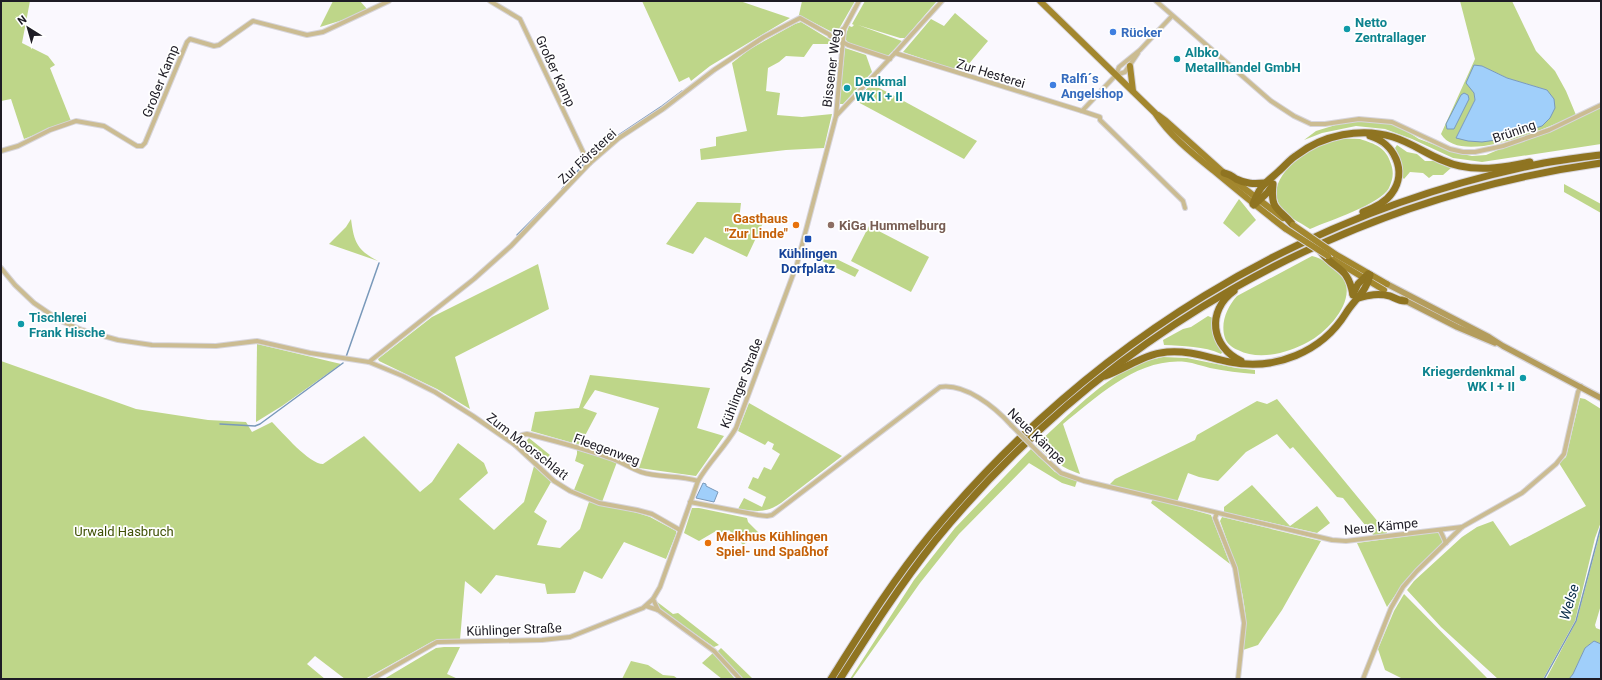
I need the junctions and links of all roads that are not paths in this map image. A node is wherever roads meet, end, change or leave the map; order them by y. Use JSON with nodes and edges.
{"nodes":[{"id":1,"x":389,"y":1,"type":"edge"},
{"id":2,"x":490,"y":1,"type":"edge"},
{"id":3,"x":859,"y":1,"type":"edge"},
{"id":4,"x":942,"y":1,"type":"edge"},
{"id":5,"x":1040,"y":1,"type":"edge"},
{"id":6,"x":1156,"y":1,"type":"edge"},
{"id":7,"x":1172,"y":16,"type":"junction"},
{"id":8,"x":844,"y":29,"type":"junction"},
{"id":9,"x":830,"y":36,"type":"junction"},
{"id":10,"x":842,"y":42,"type":"junction"},
{"id":11,"x":1140,"y":50,"type":"junction"},
{"id":12,"x":895,"y":53,"type":"junction"},
{"id":13,"x":890,"y":60,"type":"junction"},
{"id":14,"x":1130,"y":66,"type":"junction"},
{"id":15,"x":1116,"y":75,"type":"junction"},
{"id":16,"x":1132,"y":91,"type":"junction"},
{"id":17,"x":1601,"y":105,"type":"edge"},
{"id":18,"x":1082,"y":111,"type":"junction"},
{"id":19,"x":1155,"y":113,"type":"junction"},
{"id":20,"x":836,"y":116,"type":"junction"},
{"id":21,"x":1354,"y":133,"type":"junction"},
{"id":22,"x":1,"y":151,"type":"edge"},
{"id":23,"x":1601,"y":154,"type":"edge"},
{"id":24,"x":1601,"y":162,"type":"edge"},
{"id":25,"x":590,"y":163,"type":"junction"},
{"id":26,"x":1543,"y":164,"type":"junction"},
{"id":27,"x":1224,"y":173,"type":"junction"},
{"id":28,"x":1269,"y":184,"type":"junction"},
{"id":29,"x":1255,"y":201,"type":"junction"},
{"id":30,"x":1185,"y":208,"type":"dead end"},
{"id":31,"x":1349,"y":222,"type":"junction"},
{"id":32,"x":1289,"y":227,"type":"junction"},
{"id":33,"x":1325,"y":256,"type":"junction"},
{"id":34,"x":1,"y":268,"type":"edge"},
{"id":35,"x":1264,"y":271,"type":"junction"},
{"id":36,"x":1367,"y":277,"type":"junction"},
{"id":37,"x":1386,"y":287,"type":"junction"},
{"id":38,"x":1355,"y":296,"type":"junction"},
{"id":39,"x":1405,"y":301,"type":"junction"},
{"id":40,"x":1503,"y":346,"type":"junction"},
{"id":41,"x":369,"y":362,"type":"junction"},
{"id":42,"x":1247,"y":364,"type":"junction"},
{"id":43,"x":1100,"y":378,"type":"junction"},
{"id":44,"x":1581,"y":386,"type":"junction"},
{"id":45,"x":1601,"y":398,"type":"edge"},
{"id":46,"x":515,"y":445,"type":"junction"},
{"id":47,"x":698,"y":481,"type":"junction"},
{"id":48,"x":690,"y":502,"type":"junction"},
{"id":49,"x":1217,"y":513,"type":"junction"},
{"id":50,"x":1462,"y":527,"type":"junction"},
{"id":51,"x":680,"y":530,"type":"junction"},
{"id":52,"x":1440,"y":530,"type":"junction"},
{"id":53,"x":1446,"y":543,"type":"junction"},
{"id":54,"x":653,"y":599,"type":"junction"},
{"id":55,"x":646,"y":606,"type":"junction"},
{"id":56,"x":658,"y":610,"type":"junction"},
{"id":57,"x":372,"y":679,"type":"edge"},
{"id":58,"x":740,"y":679,"type":"edge"},
{"id":59,"x":831,"y":679,"type":"edge"},
{"id":60,"x":840,"y":679,"type":"edge"},
{"id":61,"x":1238,"y":679,"type":"edge"},
{"id":62,"x":1363,"y":679,"type":"edge"}],
"edges":[{"from":1,"to":22,"type":"street","name":"Großer Kamp"},
{"from":2,"to":25,"type":"street","name":"Großer Kamp"},
{"from":3,"to":8,"type":"street","name":"Bissener Weg"},
{"from":4,"to":12,"type":"street","name":"Kühlinger Straße"},
{"from":5,"to":15,"type":"main road"},
{"from":6,"to":7,"type":"street","name":"Brüning"},
{"from":7,"to":11,"type":"street"},
{"from":7,"to":17,"type":"street","name":"Brüning"},
{"from":8,"to":9,"type":"street"},
{"from":8,"to":10,"type":"street","name":"Bissener Weg"},
{"from":9,"to":10,"type":"street","name":"Zur Försterei"},
{"from":9,"to":25,"type":"street","name":"Zur Försterei"},
{"from":10,"to":13,"type":"street"},
{"from":10,"to":20,"type":"street","name":"Bissener Weg"},
{"from":11,"to":14,"type":"street"},
{"from":11,"to":15,"type":"street"},
{"from":12,"to":13,"type":"street","name":"Kühlinger Straße"},
{"from":12,"to":18,"type":"street","name":"Zur Hesterei"},
{"from":13,"to":20,"type":"street","name":"Kühlinger Straße"},
{"from":14,"to":15,"type":"street"},
{"from":14,"to":16,"type":"main road"},
{"from":15,"to":16,"type":"main road"},
{"from":15,"to":18,"type":"street"},
{"from":16,"to":19,"type":"main road"},
{"from":18,"to":30,"type":"street","name":"Zur Hesterei"},
{"from":19,"to":27,"type":"main road"},
{"from":19,"to":29,"type":"main road"},
{"from":20,"to":47,"type":"street","name":"Kühlinger Straße"},
{"from":21,"to":26,"type":"highway"},
{"from":21,"to":28,"type":"highway"},
{"from":21,"to":31,"type":"highway"},
{"from":23,"to":26,"type":"highway"},
{"from":24,"to":35,"type":"highway"},
{"from":25,"to":41,"type":"street","name":"Zur Försterei"},
{"from":26,"to":31,"type":"highway"},
{"from":27,"to":28,"type":"highway"},
{"from":27,"to":29,"type":"main road"},
{"from":28,"to":29,"type":"highway"},
{"from":28,"to":32,"type":"highway"},
{"from":29,"to":32,"type":"main road"},
{"from":31,"to":59,"type":"highway"},
{"from":32,"to":33,"type":"main road","bridge":true},
{"from":32,"to":36,"type":"main road","bridge":true},
{"from":33,"to":36,"type":"main road"},
{"from":33,"to":38,"type":"highway"},
{"from":34,"to":41,"type":"street","name":"Zum Moorschlatt"},
{"from":35,"to":42,"type":"highway"},
{"from":35,"to":43,"type":"highway"},
{"from":36,"to":37,"type":"main road"},
{"from":36,"to":38,"type":"highway"},
{"from":37,"to":39,"type":"main road"},
{"from":37,"to":40,"type":"main road"},
{"from":38,"to":39,"type":"highway"},
{"from":38,"to":42,"type":"highway"},
{"from":39,"to":40,"type":"main road"},
{"from":40,"to":44,"type":"main road"},
{"from":41,"to":46,"type":"street","name":"Zum Moorschlatt"},
{"from":42,"to":43,"type":"highway"},
{"from":43,"to":60,"type":"highway"},
{"from":44,"to":45,"type":"main road"},
{"from":44,"to":50,"type":"street"},
{"from":46,"to":47,"type":"street","name":"Fleegenweg"},
{"from":46,"to":51,"type":"street","name":"Zum Moorschlatt"},
{"from":47,"to":48,"type":"street","name":"Kühlinger Straße"},
{"from":48,"to":49,"type":"street","name":"Neue Kämpe","bridge":true},
{"from":48,"to":51,"type":"street","name":"Kühlinger Straße"},
{"from":49,"to":52,"type":"street","name":"Neue Kämpe"},
{"from":49,"to":61,"type":"street"},
{"from":50,"to":52,"type":"street","name":"Neue Kämpe"},
{"from":50,"to":53,"type":"street"},
{"from":51,"to":54,"type":"street","name":"Kühlinger Straße"},
{"from":52,"to":53,"type":"street"},
{"from":53,"to":62,"type":"street"},
{"from":54,"to":55,"type":"street","name":"Kühlinger Straße"},
{"from":54,"to":56,"type":"street"},
{"from":55,"to":56,"type":"street"},
{"from":55,"to":57,"type":"street","name":"Kühlinger Straße"},
{"from":56,"to":58,"type":"street"}]}
